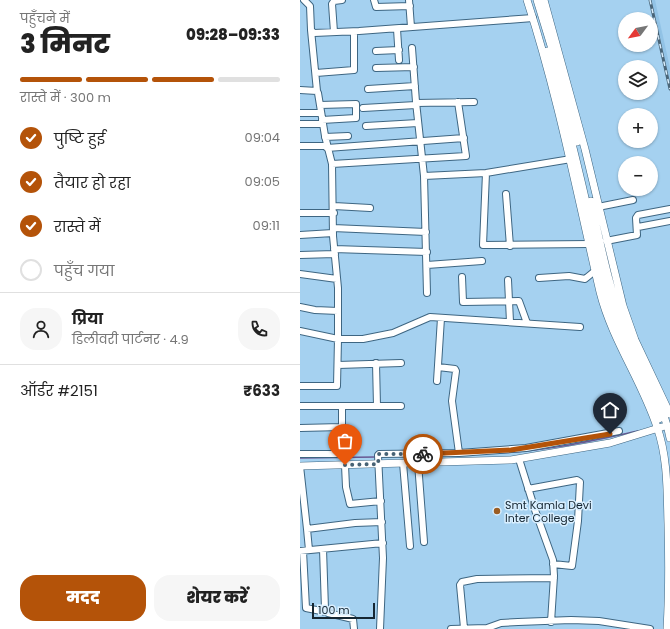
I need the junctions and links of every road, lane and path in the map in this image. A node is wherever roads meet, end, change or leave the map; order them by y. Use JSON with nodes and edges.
{"nodes":[{"id":1,"x":304,"y":0,"type":"edge"},
{"id":2,"x":342,"y":0,"type":"edge"},
{"id":3,"x":374,"y":0,"type":"edge"},
{"id":4,"x":527,"y":0,"type":"edge"},
{"id":5,"x":531,"y":0,"type":"edge"},
{"id":6,"x":537,"y":0,"type":"edge"},
{"id":7,"x":544,"y":0,"type":"edge"},
{"id":8,"x":409,"y":3,"type":"edge"},
{"id":9,"x":533,"y":18,"type":"junction"},
{"id":10,"x":411,"y":27,"type":"junction"},
{"id":11,"x":398,"y":29,"type":"junction"},
{"id":12,"x":311,"y":30,"type":"junction"},
{"id":13,"x":334,"y":32,"type":"junction"},
{"id":14,"x":354,"y":32,"type":"junction"},
{"id":15,"x":412,"y":48,"type":"dead end"},
{"id":16,"x":399,"y":50,"type":"junction"},
{"id":17,"x":376,"y":51,"type":"dead end"},
{"id":18,"x":399,"y":60,"type":"dead end"},
{"id":19,"x":414,"y":67,"type":"junction"},
{"id":20,"x":376,"y":68,"type":"dead end"},
{"id":21,"x":316,"y":73,"type":"junction"},
{"id":22,"x":415,"y":86,"type":"junction"},
{"id":23,"x":368,"y":89,"type":"dead end"},
{"id":24,"x":300,"y":90,"type":"edge"},
{"id":25,"x":318,"y":92,"type":"junction"},
{"id":26,"x":458,"y":102,"type":"junction"},
{"id":27,"x":474,"y":102,"type":"dead end"},
{"id":28,"x":320,"y":104,"type":"junction"},
{"id":29,"x":416,"y":104,"type":"junction"},
{"id":30,"x":363,"y":108,"type":"dead end"},
{"id":31,"x":300,"y":113,"type":"edge"},
{"id":32,"x":321,"y":113,"type":"junction"},
{"id":33,"x":322,"y":122,"type":"junction"},
{"id":34,"x":418,"y":123,"type":"junction"},
{"id":35,"x":300,"y":124,"type":"edge"},
{"id":36,"x":366,"y":126,"type":"dead end"},
{"id":37,"x":348,"y":136,"type":"dead end"},
{"id":38,"x":325,"y":137,"type":"junction"},
{"id":39,"x":464,"y":138,"type":"junction"},
{"id":40,"x":420,"y":141,"type":"junction"},
{"id":41,"x":300,"y":146,"type":"edge"},
{"id":42,"x":327,"y":147,"type":"junction"},
{"id":43,"x":422,"y":158,"type":"junction"},
{"id":44,"x":571,"y":159,"type":"junction"},
{"id":45,"x":332,"y":164,"type":"junction"},
{"id":46,"x":486,"y":173,"type":"junction"},
{"id":47,"x":424,"y":176,"type":"junction"},
{"id":48,"x":506,"y":194,"type":"dead end"},
{"id":49,"x":633,"y":200,"type":"dead end"},
{"id":50,"x":598,"y":207,"type":"junction"},
{"id":51,"x":370,"y":208,"type":"dead end"},
{"id":52,"x":670,"y":209,"type":"edge"},
{"id":53,"x":334,"y":210,"type":"junction"},
{"id":54,"x":300,"y":213,"type":"edge"},
{"id":55,"x":670,"y":221,"type":"edge"},
{"id":56,"x":638,"y":227,"type":"junction"},
{"id":57,"x":333,"y":230,"type":"junction"},
{"id":58,"x":426,"y":232,"type":"junction"},
{"id":59,"x":300,"y":235,"type":"edge"},
{"id":60,"x":606,"y":241,"type":"junction"},
{"id":61,"x":590,"y":244,"type":"junction"},
{"id":62,"x":510,"y":246,"type":"junction"},
{"id":63,"x":334,"y":251,"type":"junction"},
{"id":64,"x":427,"y":252,"type":"junction"},
{"id":65,"x":300,"y":255,"type":"edge"},
{"id":66,"x":482,"y":261,"type":"dead end"},
{"id":67,"x":427,"y":265,"type":"junction"},
{"id":68,"x":596,"y":270,"type":"junction"},
{"id":69,"x":300,"y":274,"type":"edge"},
{"id":70,"x":462,"y":277,"type":"dead end"},
{"id":71,"x":539,"y":278,"type":"dead end"},
{"id":72,"x":337,"y":279,"type":"junction"},
{"id":73,"x":508,"y":280,"type":"dead end"},
{"id":74,"x":428,"y":293,"type":"dead end"},
{"id":75,"x":509,"y":301,"type":"junction"},
{"id":76,"x":300,"y":306,"type":"edge"},
{"id":77,"x":338,"y":311,"type":"junction"},
{"id":78,"x":441,"y":318,"type":"junction"},
{"id":79,"x":510,"y":322,"type":"junction"},
{"id":80,"x":527,"y":323,"type":"junction"},
{"id":81,"x":580,"y":328,"type":"dead end"},
{"id":82,"x":300,"y":331,"type":"edge"},
{"id":83,"x":338,"y":339,"type":"junction"},
{"id":84,"x":376,"y":363,"type":"junction"},
{"id":85,"x":401,"y":363,"type":"dead end"},
{"id":86,"x":338,"y":365,"type":"junction"},
{"id":87,"x":438,"y":367,"type":"junction"},
{"id":88,"x":437,"y":381,"type":"dead end"},
{"id":89,"x":300,"y":386,"type":"edge"},
{"id":90,"x":300,"y":406,"type":"edge"},
{"id":91,"x":377,"y":406,"type":"junction"},
{"id":92,"x":401,"y":406,"type":"dead end"},
{"id":93,"x":342,"y":407,"type":"junction"},
{"id":94,"x":669,"y":411,"type":"edge"},
{"id":95,"x":300,"y":428,"type":"edge"},
{"id":96,"x":342,"y":428,"type":"junction"},
{"id":97,"x":667,"y":431,"type":"edge"},
{"id":98,"x":619,"y":432,"type":"dead end"},
{"id":99,"x":590,"y":441,"type":"junction"},
{"id":100,"x":459,"y":453,"type":"junction"},
{"id":101,"x":300,"y":454,"type":"edge"},
{"id":102,"x":378,"y":459,"type":"junction"},
{"id":103,"x":519,"y":459,"type":"junction"},
{"id":104,"x":418,"y":463,"type":"junction"},
{"id":105,"x":403,"y":464,"type":"junction"},
{"id":106,"x":345,"y":465,"type":"junction"},
{"id":107,"x":300,"y":466,"type":"edge"},
{"id":108,"x":670,"y":474,"type":"edge"},
{"id":109,"x":528,"y":489,"type":"junction"},
{"id":110,"x":381,"y":501,"type":"junction"},
{"id":111,"x":382,"y":522,"type":"junction"},
{"id":112,"x":307,"y":529,"type":"junction"},
{"id":113,"x":424,"y":542,"type":"dead end"},
{"id":114,"x":383,"y":543,"type":"junction"},
{"id":115,"x":410,"y":546,"type":"dead end"},
{"id":116,"x":323,"y":549,"type":"junction"},
{"id":117,"x":304,"y":551,"type":"edge"},
{"id":118,"x":553,"y":564,"type":"junction"},
{"id":119,"x":554,"y":578,"type":"junction"},
{"id":120,"x":326,"y":612,"type":"junction"},
{"id":121,"x":558,"y":621,"type":"junction"},
{"id":122,"x":599,"y":621,"type":"junction"},
{"id":123,"x":551,"y":622,"type":"junction"},
{"id":124,"x":464,"y":628,"type":"edge"},
{"id":125,"x":472,"y":628,"type":"edge"},
{"id":126,"x":354,"y":629,"type":"edge"},
{"id":127,"x":380,"y":629,"type":"edge"},
{"id":128,"x":451,"y":629,"type":"edge"},
{"id":129,"x":558,"y":629,"type":"edge"},
{"id":130,"x":597,"y":629,"type":"edge"},
{"id":131,"x":650,"y":629,"type":"edge"},
{"id":132,"x":667,"y":629,"type":"edge"}],
"edges":[{"from":1,"to":12,"type":"street"},
{"from":2,"to":13,"type":"street"},
{"from":3,"to":8,"type":"street"},
{"from":4,"to":9,"type":"main road"},
{"from":5,"to":97,"type":"main road"},
{"from":6,"to":97,"type":"main road"},
{"from":7,"to":50,"type":"main road"},
{"from":8,"to":10,"type":"street"},
{"from":9,"to":10,"type":"street"},
{"from":9,"to":44,"type":"main road"},
{"from":10,"to":11,"type":"street"},
{"from":11,"to":14,"type":"street"},
{"from":11,"to":16,"type":"street"},
{"from":12,"to":13,"type":"street"},
{"from":12,"to":21,"type":"street"},
{"from":13,"to":14,"type":"street"},
{"from":14,"to":21,"type":"street"},
{"from":15,"to":19,"type":"street"},
{"from":16,"to":17,"type":"street"},
{"from":16,"to":18,"type":"street"},
{"from":19,"to":20,"type":"street"},
{"from":19,"to":22,"type":"street"},
{"from":21,"to":25,"type":"street"},
{"from":22,"to":23,"type":"street"},
{"from":22,"to":29,"type":"street"},
{"from":24,"to":25,"type":"street"},
{"from":25,"to":28,"type":"street"},
{"from":26,"to":27,"type":"street"},
{"from":26,"to":29,"type":"street"},
{"from":26,"to":39,"type":"street"},
{"from":28,"to":32,"type":"street"},
{"from":28,"to":33,"type":"street"},
{"from":29,"to":30,"type":"street"},
{"from":29,"to":34,"type":"street"},
{"from":31,"to":32,"type":"street"},
{"from":32,"to":33,"type":"street"},
{"from":33,"to":35,"type":"street"},
{"from":33,"to":38,"type":"street"},
{"from":34,"to":36,"type":"street"},
{"from":34,"to":40,"type":"street"},
{"from":37,"to":38,"type":"street"},
{"from":38,"to":42,"type":"street"},
{"from":39,"to":40,"type":"street"},
{"from":39,"to":43,"type":"street"},
{"from":40,"to":42,"type":"street"},
{"from":40,"to":43,"type":"street"},
{"from":41,"to":42,"type":"street"},
{"from":42,"to":45,"type":"street"},
{"from":43,"to":45,"type":"street"},
{"from":43,"to":47,"type":"street"},
{"from":44,"to":46,"type":"street"},
{"from":44,"to":61,"type":"main road"},
{"from":45,"to":53,"type":"street"},
{"from":46,"to":47,"type":"street"},
{"from":46,"to":62,"type":"street"},
{"from":47,"to":58,"type":"street"},
{"from":48,"to":62,"type":"street"},
{"from":49,"to":50,"type":"street"},
{"from":50,"to":60,"type":"main road"},
{"from":51,"to":53,"type":"street"},
{"from":52,"to":56,"type":"street"},
{"from":53,"to":54,"type":"street"},
{"from":53,"to":57,"type":"street"},
{"from":55,"to":56,"type":"street"},
{"from":56,"to":60,"type":"street"},
{"from":57,"to":58,"type":"street"},
{"from":57,"to":59,"type":"street"},
{"from":57,"to":63,"type":"street"},
{"from":58,"to":64,"type":"street"},
{"from":60,"to":94,"type":"main road"},
{"from":61,"to":62,"type":"street"},
{"from":61,"to":68,"type":"main road"},
{"from":63,"to":64,"type":"street"},
{"from":63,"to":65,"type":"street"},
{"from":63,"to":72,"type":"street"},
{"from":64,"to":67,"type":"street"},
{"from":66,"to":67,"type":"street"},
{"from":67,"to":74,"type":"street"},
{"from":68,"to":71,"type":"street"},
{"from":68,"to":97,"type":"main road"},
{"from":69,"to":72,"type":"street"},
{"from":70,"to":75,"type":"street"},
{"from":72,"to":77,"type":"street"},
{"from":73,"to":75,"type":"street"},
{"from":75,"to":79,"type":"street"},
{"from":75,"to":80,"type":"street"},
{"from":76,"to":77,"type":"street"},
{"from":77,"to":83,"type":"street"},
{"from":78,"to":79,"type":"street"},
{"from":78,"to":83,"type":"street"},
{"from":78,"to":87,"type":"street"},
{"from":79,"to":80,"type":"street"},
{"from":80,"to":81,"type":"street"},
{"from":82,"to":83,"type":"street"},
{"from":83,"to":86,"type":"street"},
{"from":84,"to":85,"type":"street"},
{"from":84,"to":86,"type":"street"},
{"from":84,"to":91,"type":"street"},
{"from":86,"to":89,"type":"street"},
{"from":87,"to":88,"type":"street"},
{"from":87,"to":100,"type":"street"},
{"from":90,"to":93,"type":"street"},
{"from":91,"to":92,"type":"street"},
{"from":91,"to":93,"type":"street"},
{"from":93,"to":96,"type":"street"},
{"from":95,"to":96,"type":"street"},
{"from":96,"to":101,"type":"street"},
{"from":97,"to":99,"type":"main road"},
{"from":97,"to":108,"type":"main road"},
{"from":97,"to":132,"type":"main road"},
{"from":98,"to":99,"type":"street"},
{"from":99,"to":100,"type":"street"},
{"from":99,"to":103,"type":"main road"},
{"from":100,"to":102,"type":"street"},
{"from":102,"to":105,"type":"main road"},
{"from":102,"to":106,"type":"main road"},
{"from":102,"to":110,"type":"street"},
{"from":103,"to":104,"type":"main road"},
{"from":103,"to":109,"type":"street"},
{"from":104,"to":105,"type":"main road"},
{"from":104,"to":113,"type":"street"},
{"from":105,"to":115,"type":"street"},
{"from":106,"to":107,"type":"main road"},
{"from":106,"to":110,"type":"street"},
{"from":107,"to":112,"type":"street"},
{"from":109,"to":118,"type":"street"},
{"from":109,"to":118,"type":"street"},
{"from":110,"to":111,"type":"street"},
{"from":111,"to":112,"type":"street"},
{"from":111,"to":114,"type":"street"},
{"from":112,"to":117,"type":"street"},
{"from":114,"to":116,"type":"street"},
{"from":114,"to":127,"type":"street"},
{"from":116,"to":117,"type":"street"},
{"from":116,"to":120,"type":"street"},
{"from":117,"to":120,"type":"street"},
{"from":118,"to":119,"type":"street"},
{"from":119,"to":123,"type":"street"},
{"from":119,"to":124,"type":"street"},
{"from":120,"to":126,"type":"street"},
{"from":121,"to":122,"type":"street"},
{"from":121,"to":123,"type":"street"},
{"from":121,"to":129,"type":"street"},
{"from":122,"to":130,"type":"street"},
{"from":122,"to":131,"type":"street"},
{"from":123,"to":125,"type":"street"},
{"from":124,"to":125,"type":"street"},
{"from":124,"to":128,"type":"street"}]}
